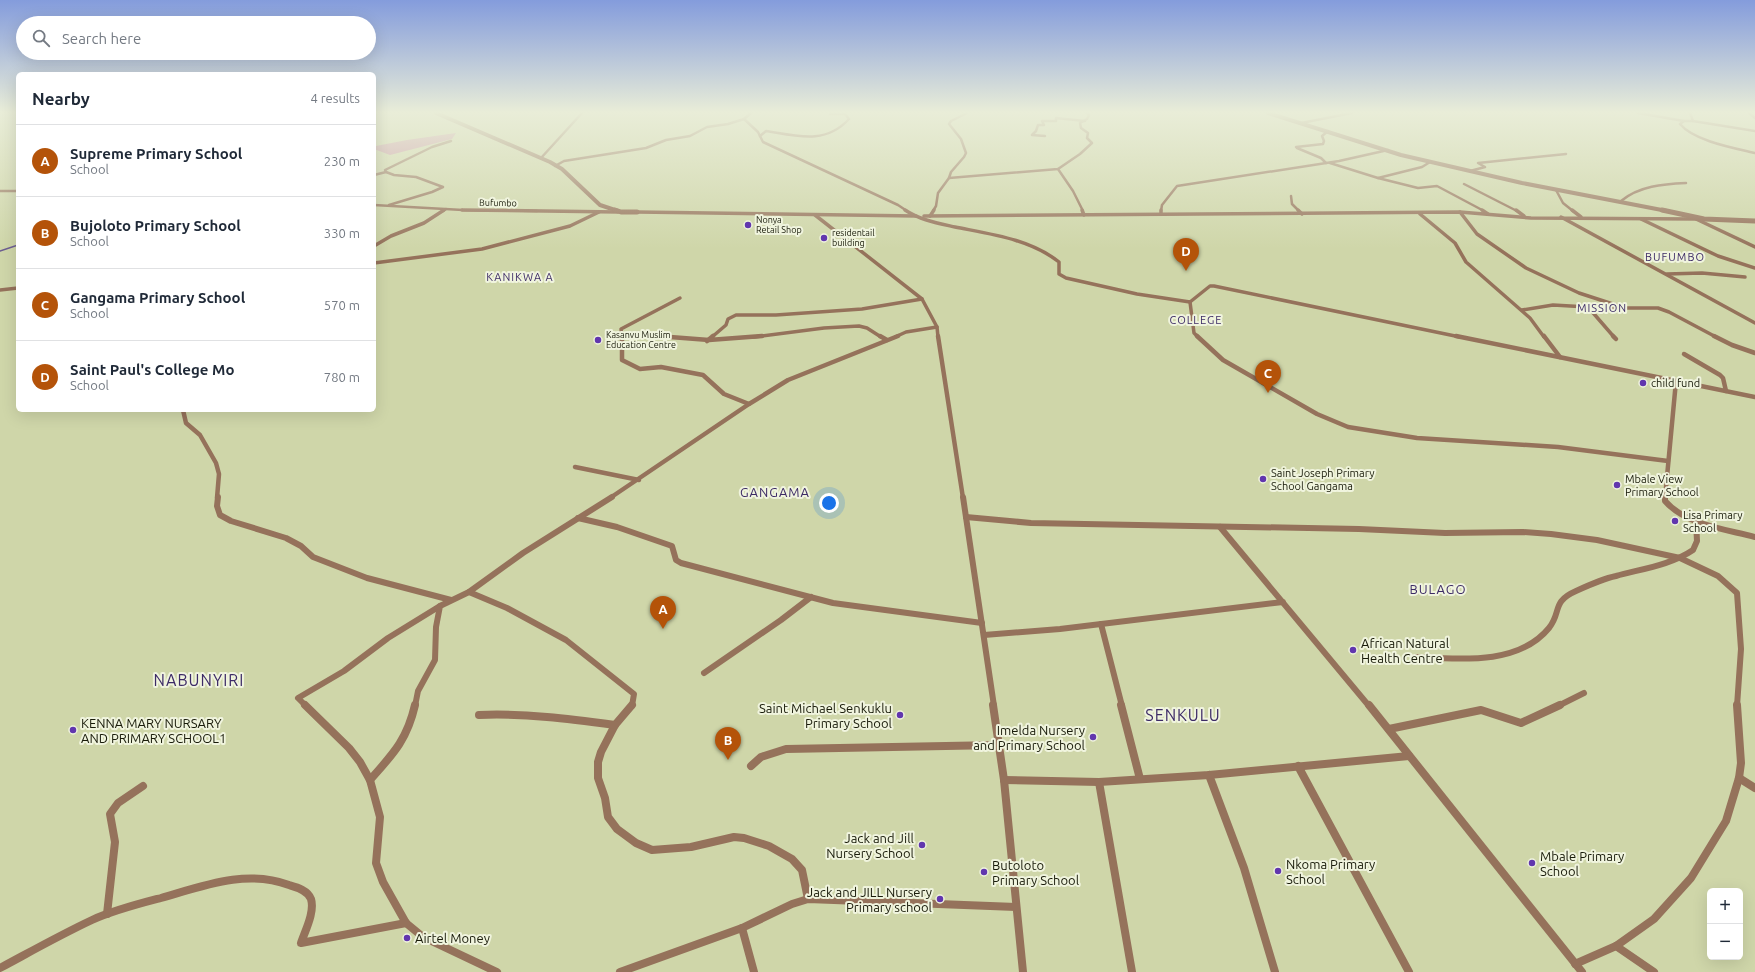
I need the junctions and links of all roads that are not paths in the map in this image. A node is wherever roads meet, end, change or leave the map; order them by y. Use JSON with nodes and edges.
{"nodes":[{"id":1,"x":409,"y":158,"type":"edge"},
{"id":2,"x":540,"y":158,"type":"edge"},
{"id":3,"x":581,"y":158,"type":"edge"},
{"id":4,"x":798,"y":158,"type":"edge"},
{"id":5,"x":962,"y":158,"type":"edge"},
{"id":6,"x":1074,"y":158,"type":"edge"},
{"id":7,"x":1321,"y":158,"type":"edge"},
{"id":8,"x":1349,"y":158,"type":"edge"},
{"id":9,"x":1417,"y":158,"type":"edge"},
{"id":10,"x":1528,"y":158,"type":"edge"},
{"id":11,"x":1430,"y":162,"type":"junction"},
{"id":12,"x":1327,"y":163,"type":"junction"},
{"id":13,"x":555,"y":166,"type":"junction"},
{"id":14,"x":1058,"y":169,"type":"junction"},
{"id":15,"x":1470,"y":171,"type":"junction"},
{"id":16,"x":386,"y":172,"type":"junction"},
{"id":17,"x":376,"y":175,"type":"edge"},
{"id":18,"x":949,"y":178,"type":"junction"},
{"id":19,"x":1378,"y":178,"type":"junction"},
{"id":20,"x":1686,"y":183,"type":"dead end"},
{"id":21,"x":1464,"y":184,"type":"dead end"},
{"id":22,"x":1556,"y":190,"type":"junction"},
{"id":23,"x":0,"y":191,"type":"edge"},
{"id":24,"x":16,"y":191,"type":"edge"},
{"id":25,"x":1291,"y":196,"type":"dead end"},
{"id":26,"x":1621,"y":201,"type":"junction"},
{"id":27,"x":376,"y":206,"type":"edge"},
{"id":28,"x":386,"y":206,"type":"junction"},
{"id":29,"x":447,"y":209,"type":"junction"},
{"id":30,"x":600,"y":211,"type":"junction"},
{"id":31,"x":621,"y":212,"type":"junction"},
{"id":32,"x":637,"y":212,"type":"joint"},
{"id":33,"x":1460,"y":212,"type":"junction"},
{"id":34,"x":1160,"y":214,"type":"junction"},
{"id":35,"x":1302,"y":214,"type":"junction"},
{"id":36,"x":1420,"y":214,"type":"junction"},
{"id":37,"x":816,"y":215,"type":"junction"},
{"id":38,"x":1084,"y":215,"type":"junction"},
{"id":39,"x":1489,"y":215,"type":"junction"},
{"id":40,"x":915,"y":216,"type":"junction"},
{"id":41,"x":930,"y":216,"type":"junction"},
{"id":42,"x":1525,"y":217,"type":"junction"},
{"id":43,"x":1560,"y":217,"type":"junction"},
{"id":44,"x":1582,"y":217,"type":"junction"},
{"id":45,"x":1639,"y":218,"type":"junction"},
{"id":46,"x":1696,"y":219,"type":"junction"},
{"id":47,"x":1704,"y":219,"type":"junction"},
{"id":48,"x":1755,"y":221,"type":"edge"},
{"id":49,"x":376,"y":245,"type":"edge"},
{"id":50,"x":1755,"y":247,"type":"edge"},
{"id":51,"x":376,"y":263,"type":"edge"},
{"id":52,"x":1755,"y":268,"type":"edge"},
{"id":53,"x":1666,"y":274,"type":"junction"},
{"id":54,"x":1745,"y":277,"type":"dead end"},
{"id":55,"x":16,"y":288,"type":"edge"},
{"id":56,"x":0,"y":290,"type":"edge"},
{"id":57,"x":680,"y":298,"type":"dead end"},
{"id":58,"x":922,"y":299,"type":"junction"},
{"id":59,"x":1190,"y":302,"type":"junction"},
{"id":60,"x":1588,"y":307,"type":"junction"},
{"id":61,"x":1622,"y":308,"type":"junction"},
{"id":62,"x":1522,"y":310,"type":"junction"},
{"id":63,"x":1755,"y":323,"type":"edge"},
{"id":64,"x":937,"y":327,"type":"junction"},
{"id":65,"x":640,"y":336,"type":"dead end"},
{"id":66,"x":1616,"y":339,"type":"dead end"},
{"id":67,"x":887,"y":340,"type":"junction"},
{"id":68,"x":707,"y":341,"type":"junction"},
{"id":69,"x":1755,"y":353,"type":"edge"},
{"id":70,"x":1684,"y":354,"type":"dead end"},
{"id":71,"x":1560,"y":357,"type":"junction"},
{"id":72,"x":1676,"y":382,"type":"junction"},
{"id":73,"x":1726,"y":391,"type":"junction"},
{"id":74,"x":1755,"y":397,"type":"edge"},
{"id":75,"x":749,"y":404,"type":"junction"},
{"id":76,"x":183,"y":412,"type":"edge"},
{"id":77,"x":1668,"y":460,"type":"junction"},
{"id":78,"x":575,"y":467,"type":"dead end"},
{"id":79,"x":639,"y":480,"type":"junction"},
{"id":80,"x":966,"y":517,"type":"junction"},
{"id":81,"x":578,"y":518,"type":"junction"},
{"id":82,"x":1696,"y":521,"type":"junction"},
{"id":83,"x":1220,"y":527,"type":"junction"},
{"id":84,"x":1755,"y":537,"type":"edge"},
{"id":85,"x":1680,"y":558,"type":"junction"},
{"id":86,"x":469,"y":592,"type":"junction"},
{"id":87,"x":811,"y":597,"type":"junction"},
{"id":88,"x":451,"y":600,"type":"junction"},
{"id":89,"x":1283,"y":602,"type":"junction"},
{"id":90,"x":440,"y":606,"type":"junction"},
{"id":91,"x":982,"y":623,"type":"junction"},
{"id":92,"x":1101,"y":624,"type":"junction"},
{"id":93,"x":984,"y":635,"type":"junction"},
{"id":94,"x":1415,"y":657,"type":"dead end"},
{"id":95,"x":704,"y":673,"type":"dead end"},
{"id":96,"x":1584,"y":693,"type":"dead end"},
{"id":97,"x":478,"y":715,"type":"dead end"},
{"id":98,"x":615,"y":725,"type":"junction"},
{"id":99,"x":1388,"y":729,"type":"junction"},
{"id":100,"x":999,"y":745,"type":"junction"},
{"id":101,"x":1409,"y":756,"type":"junction"},
{"id":102,"x":751,"y":766,"type":"dead end"},
{"id":103,"x":1298,"y":766,"type":"junction"},
{"id":104,"x":1209,"y":776,"type":"junction"},
{"id":105,"x":1739,"y":778,"type":"junction"},
{"id":106,"x":1140,"y":779,"type":"junction"},
{"id":107,"x":370,"y":780,"type":"junction"},
{"id":108,"x":1004,"y":780,"type":"junction"},
{"id":109,"x":1099,"y":782,"type":"junction"},
{"id":110,"x":142,"y":786,"type":"dead end"},
{"id":111,"x":1755,"y":788,"type":"edge"},
{"id":112,"x":808,"y":899,"type":"junction"},
{"id":113,"x":1016,"y":907,"type":"junction"},
{"id":114,"x":107,"y":914,"type":"junction"},
{"id":115,"x":406,"y":923,"type":"junction"},
{"id":116,"x":742,"y":928,"type":"junction"},
{"id":117,"x":1616,"y":946,"type":"junction"},
{"id":118,"x":1575,"y":964,"type":"junction"},
{"id":119,"x":0,"y":968,"type":"edge"},
{"id":120,"x":497,"y":972,"type":"edge"},
{"id":121,"x":620,"y":972,"type":"edge"},
{"id":122,"x":754,"y":972,"type":"edge"},
{"id":123,"x":1023,"y":972,"type":"edge"},
{"id":124,"x":1132,"y":972,"type":"edge"},
{"id":125,"x":1275,"y":972,"type":"edge"},
{"id":126,"x":1409,"y":972,"type":"edge"},
{"id":127,"x":1582,"y":972,"type":"edge"},
{"id":128,"x":1654,"y":972,"type":"edge"}],
"edges":[{"from":1,"to":16,"type":"street"},
{"from":2,"to":13,"type":"street"},
{"from":3,"to":13,"type":"street"},
{"from":4,"to":40,"type":"street"},
{"from":5,"to":18,"type":"street"},
{"from":6,"to":14,"type":"street"},
{"from":7,"to":12,"type":"street"},
{"from":8,"to":12,"type":"street"},
{"from":9,"to":11,"type":"street"},
{"from":10,"to":15,"type":"street"},
{"from":11,"to":15,"type":"street"},
{"from":11,"to":19,"type":"street"},
{"from":12,"to":19,"type":"street"},
{"from":12,"to":34,"type":"street"},
{"from":13,"to":31,"type":"street"},
{"from":14,"to":18,"type":"street"},
{"from":14,"to":38,"type":"street"},
{"from":15,"to":22,"type":"street"},
{"from":16,"to":17,"type":"street"},
{"from":16,"to":28,"type":"street"},
{"from":18,"to":41,"type":"street"},
{"from":19,"to":39,"type":"street"},
{"from":20,"to":26,"type":"street"},
{"from":21,"to":42,"type":"street"},
{"from":22,"to":26,"type":"street"},
{"from":22,"to":44,"type":"street"},
{"from":23,"to":24,"type":"street"},
{"from":25,"to":35,"type":"street"},
{"from":26,"to":47,"type":"street"},
{"from":27,"to":28,"type":"street","name":"Bufumbo"},
{"from":28,"to":29,"type":"street","name":"Bufumbo"},
{"from":29,"to":30,"type":"street","name":"Bufumbo"},
{"from":29,"to":49,"type":"street"},
{"from":30,"to":31,"type":"street","name":"Bufumbo"},
{"from":30,"to":51,"type":"street"},
{"from":31,"to":32,"type":"street"},
{"from":32,"to":37,"type":"street"},
{"from":33,"to":36,"type":"street"},
{"from":33,"to":39,"type":"street"},
{"from":33,"to":61,"type":"street"},
{"from":34,"to":35,"type":"street"},
{"from":34,"to":38,"type":"street"},
{"from":35,"to":36,"type":"street"},
{"from":36,"to":62,"type":"street"},
{"from":37,"to":40,"type":"street"},
{"from":37,"to":58,"type":"street"},
{"from":38,"to":41,"type":"street"},
{"from":39,"to":42,"type":"street"},
{"from":40,"to":41,"type":"street"},
{"from":40,"to":59,"type":"street"},
{"from":42,"to":43,"type":"street"},
{"from":43,"to":44,"type":"street"},
{"from":43,"to":53,"type":"street"},
{"from":44,"to":45,"type":"street"},
{"from":45,"to":46,"type":"street"},
{"from":45,"to":52,"type":"street"},
{"from":46,"to":47,"type":"street"},
{"from":46,"to":50,"type":"street"},
{"from":47,"to":48,"type":"street"},
{"from":53,"to":54,"type":"street"},
{"from":53,"to":63,"type":"street"},
{"from":55,"to":56,"type":"street"},
{"from":57,"to":75,"type":"street"},
{"from":58,"to":64,"type":"street"},
{"from":58,"to":68,"type":"street"},
{"from":59,"to":71,"type":"street"},
{"from":59,"to":77,"type":"street"},
{"from":60,"to":61,"type":"street"},
{"from":60,"to":62,"type":"street"},
{"from":60,"to":66,"type":"street"},
{"from":61,"to":69,"type":"street"},
{"from":62,"to":71,"type":"street"},
{"from":64,"to":67,"type":"street"},
{"from":64,"to":80,"type":"street"},
{"from":65,"to":68,"type":"street"},
{"from":67,"to":68,"type":"street"},
{"from":67,"to":75,"type":"street"},
{"from":70,"to":73,"type":"street"},
{"from":71,"to":72,"type":"street"},
{"from":72,"to":73,"type":"street"},
{"from":72,"to":77,"type":"street"},
{"from":73,"to":74,"type":"street"},
{"from":75,"to":79,"type":"street"},
{"from":76,"to":88,"type":"street"},
{"from":77,"to":82,"type":"street"},
{"from":78,"to":79,"type":"street"},
{"from":79,"to":81,"type":"street"},
{"from":80,"to":83,"type":"street"},
{"from":80,"to":91,"type":"street"},
{"from":81,"to":86,"type":"street"},
{"from":81,"to":87,"type":"street"},
{"from":82,"to":84,"type":"street"},
{"from":82,"to":85,"type":"street"},
{"from":83,"to":85,"type":"street"},
{"from":83,"to":89,"type":"street"},
{"from":85,"to":94,"type":"street"},
{"from":85,"to":105,"type":"street"},
{"from":86,"to":88,"type":"street"},
{"from":86,"to":98,"type":"street"},
{"from":87,"to":91,"type":"street"},
{"from":87,"to":95,"type":"street"},
{"from":88,"to":90,"type":"street"},
{"from":89,"to":92,"type":"street"},
{"from":89,"to":99,"type":"street"},
{"from":90,"to":107,"type":"street"},
{"from":90,"to":107,"type":"street"},
{"from":91,"to":93,"type":"street"},
{"from":92,"to":93,"type":"street"},
{"from":92,"to":106,"type":"street"},
{"from":93,"to":100,"type":"street"},
{"from":96,"to":99,"type":"street"},
{"from":97,"to":98,"type":"street"},
{"from":98,"to":112,"type":"street"},
{"from":99,"to":101,"type":"street"},
{"from":100,"to":102,"type":"street"},
{"from":100,"to":108,"type":"street"},
{"from":101,"to":103,"type":"street"},
{"from":101,"to":118,"type":"street"},
{"from":103,"to":104,"type":"street"},
{"from":103,"to":126,"type":"street"},
{"from":104,"to":106,"type":"street"},
{"from":104,"to":125,"type":"street"},
{"from":105,"to":111,"type":"street"},
{"from":105,"to":117,"type":"street"},
{"from":106,"to":109,"type":"street"},
{"from":107,"to":115,"type":"street"},
{"from":108,"to":109,"type":"street"},
{"from":108,"to":113,"type":"street"},
{"from":109,"to":124,"type":"street"},
{"from":110,"to":114,"type":"street"},
{"from":112,"to":113,"type":"street"},
{"from":112,"to":116,"type":"street"},
{"from":113,"to":123,"type":"street"},
{"from":114,"to":115,"type":"street"},
{"from":114,"to":119,"type":"street"},
{"from":115,"to":120,"type":"street"},
{"from":116,"to":121,"type":"street"},
{"from":116,"to":122,"type":"street"},
{"from":117,"to":118,"type":"street"},
{"from":117,"to":128,"type":"street"},
{"from":118,"to":127,"type":"street"}]}
